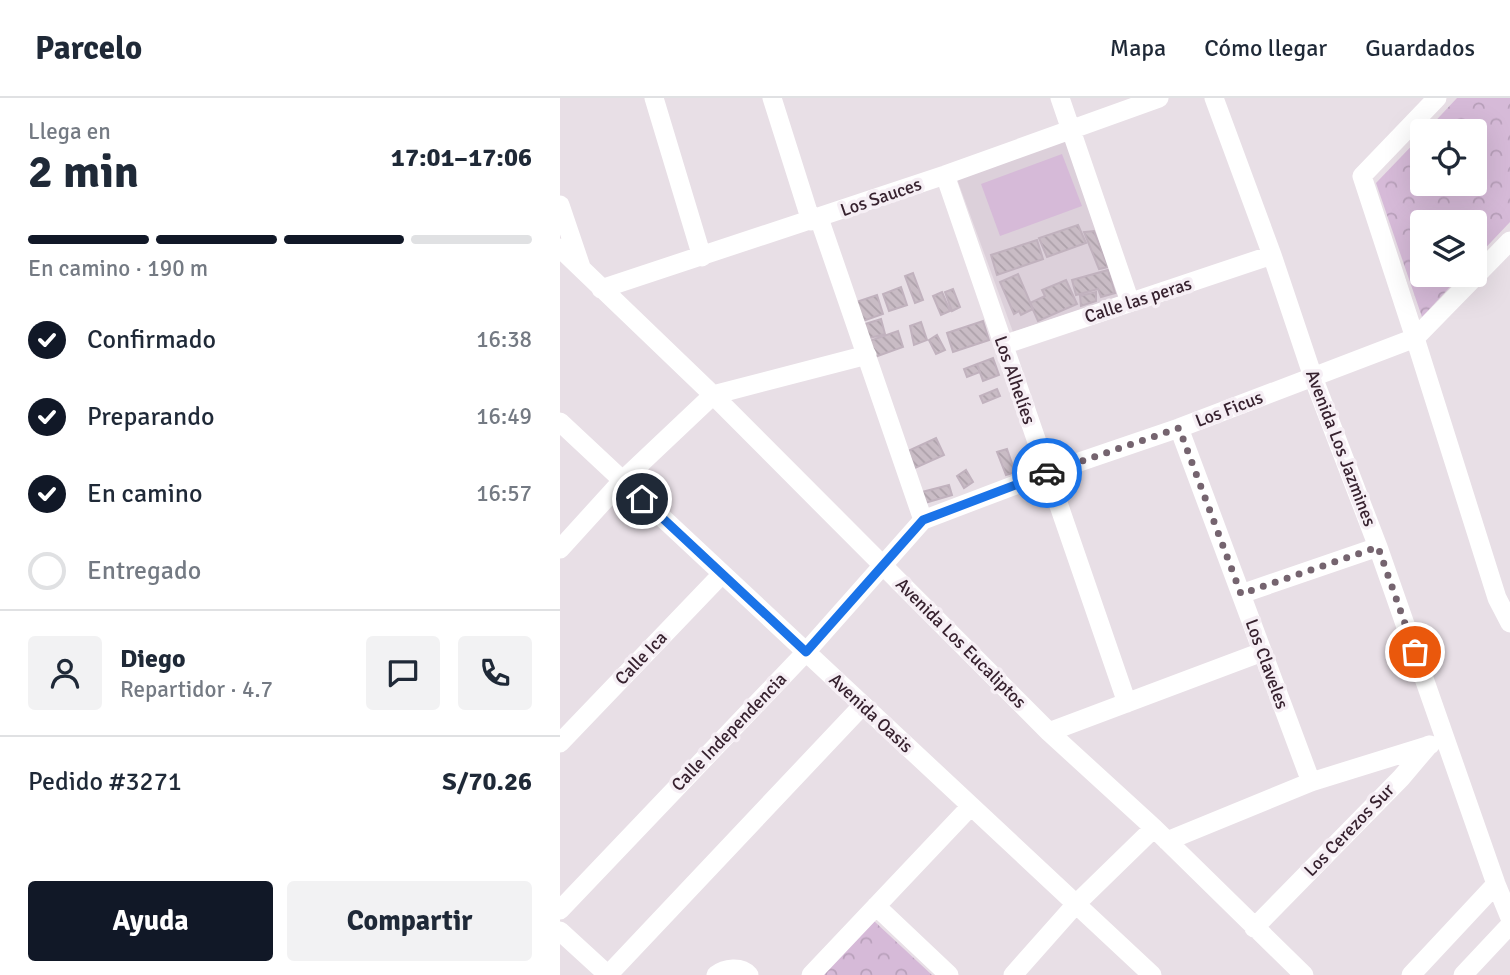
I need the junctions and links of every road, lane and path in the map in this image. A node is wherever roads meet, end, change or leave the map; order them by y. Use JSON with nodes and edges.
{"nodes":[{"id":1,"x":654,"y":98,"type":"edge"},
{"id":2,"x":772,"y":98,"type":"edge"},
{"id":3,"x":1060,"y":98,"type":"edge"},
{"id":4,"x":1159,"y":98,"type":"edge"},
{"id":5,"x":1214,"y":98,"type":"edge"},
{"id":6,"x":1437,"y":98,"type":"edge"},
{"id":7,"x":1071,"y":131,"type":"junction"},
{"id":8,"x":946,"y":176,"type":"junction"},
{"id":9,"x":560,"y":205,"type":"edge"},
{"id":10,"x":815,"y":219,"type":"junction"},
{"id":11,"x":1510,"y":241,"type":"edge"},
{"id":12,"x":560,"y":248,"type":"edge"},
{"id":13,"x":1272,"y":255,"type":"junction"},
{"id":14,"x":702,"y":257,"type":"junction"},
{"id":15,"x":582,"y":270,"type":"junction"},
{"id":16,"x":601,"y":289,"type":"junction"},
{"id":17,"x":1130,"y":302,"type":"junction"},
{"id":18,"x":1415,"y":338,"type":"junction"},
{"id":19,"x":1003,"y":345,"type":"junction"},
{"id":20,"x":867,"y":355,"type":"junction"},
{"id":21,"x":1313,"y":377,"type":"junction"},
{"id":22,"x":713,"y":395,"type":"junction"},
{"id":23,"x":560,"y":422,"type":"edge"},
{"id":24,"x":1179,"y":428,"type":"junction"},
{"id":25,"x":1047,"y":473,"type":"junction"},
{"id":26,"x":622,"y":481,"type":"junction"},
{"id":27,"x":923,"y":520,"type":"junction"},
{"id":28,"x":1378,"y":547,"type":"junction"},
{"id":29,"x":560,"y":549,"type":"edge"},
{"id":30,"x":883,"y":564,"type":"junction"},
{"id":31,"x":722,"y":574,"type":"junction"},
{"id":32,"x":1241,"y":594,"type":"junction"},
{"id":33,"x":1510,"y":623,"type":"edge"},
{"id":34,"x":806,"y":652,"type":"junction"},
{"id":35,"x":1262,"y":652,"type":"junction"},
{"id":36,"x":1127,"y":703,"type":"junction"},
{"id":37,"x":863,"y":705,"type":"junction"},
{"id":38,"x":1049,"y":732,"type":"junction"},
{"id":39,"x":1436,"y":738,"type":"junction"},
{"id":40,"x":560,"y":743,"type":"edge"},
{"id":41,"x":1311,"y":782,"type":"junction"},
{"id":42,"x":971,"y":806,"type":"junction"},
{"id":43,"x":1160,"y":834,"type":"junction"},
{"id":44,"x":1510,"y":870,"type":"edge"},
{"id":45,"x":1494,"y":885,"type":"junction"},
{"id":46,"x":1076,"y":904,"type":"junction"},
{"id":47,"x":876,"y":906,"type":"junction"},
{"id":48,"x":560,"y":910,"type":"edge"},
{"id":49,"x":1510,"y":918,"type":"edge"},
{"id":50,"x":1510,"y":925,"type":"edge"},
{"id":51,"x":1254,"y":928,"type":"junction"},
{"id":52,"x":564,"y":941,"type":"edge"},
{"id":53,"x":608,"y":975,"type":"edge"},
{"id":54,"x":716,"y":975,"type":"edge"},
{"id":55,"x":749,"y":975,"type":"edge"},
{"id":56,"x":811,"y":975,"type":"edge"},
{"id":57,"x":949,"y":975,"type":"edge"},
{"id":58,"x":1013,"y":975,"type":"edge"},
{"id":59,"x":1152,"y":975,"type":"edge"},
{"id":60,"x":1304,"y":975,"type":"edge"},
{"id":61,"x":1411,"y":975,"type":"edge"},
{"id":62,"x":1462,"y":975,"type":"edge"}],
"edges":[{"from":1,"to":14,"type":"street"},
{"from":2,"to":10,"type":"street"},
{"from":3,"to":7,"type":"street"},
{"from":4,"to":7,"type":"street","name":"Los Sauces"},
{"from":5,"to":13,"type":"street","name":"Avenida Los Jazmines"},
{"from":6,"to":18,"type":"street"},
{"from":7,"to":8,"type":"street","name":"Los Sauces"},
{"from":7,"to":17,"type":"street"},
{"from":8,"to":10,"type":"street","name":"Los Sauces"},
{"from":8,"to":19,"type":"street","name":"Los Alhelíes"},
{"from":9,"to":15,"type":"street"},
{"from":10,"to":14,"type":"street","name":"Los Sauces"},
{"from":10,"to":20,"type":"street"},
{"from":11,"to":18,"type":"street"},
{"from":12,"to":15,"type":"street","name":"Avenida Los Eucaliptos"},
{"from":13,"to":17,"type":"street","name":"Calle las peras"},
{"from":13,"to":21,"type":"street","name":"Avenida Los Jazmines"},
{"from":14,"to":16,"type":"street","name":"Los Sauces"},
{"from":15,"to":16,"type":"street","name":"Avenida Los Eucaliptos"},
{"from":16,"to":22,"type":"street","name":"Avenida Los Eucaliptos"},
{"from":17,"to":19,"type":"street","name":"Calle las peras"},
{"from":18,"to":21,"type":"street","name":"Los Ficus"},
{"from":18,"to":33,"type":"street"},
{"from":19,"to":25,"type":"street","name":"Los Alhelíes"},
{"from":20,"to":22,"type":"street"},
{"from":20,"to":27,"type":"street"},
{"from":21,"to":24,"type":"street","name":"Los Ficus"},
{"from":21,"to":28,"type":"street","name":"Avenida Los Jazmines"},
{"from":22,"to":26,"type":"street"},
{"from":22,"to":30,"type":"street","name":"Avenida Los Eucaliptos"},
{"from":23,"to":26,"type":"street","name":"Avenida Oasis"},
{"from":24,"to":25,"type":"street","name":"Los Ficus"},
{"from":24,"to":32,"type":"street","name":"Los Claveles"},
{"from":25,"to":27,"type":"street","name":"Los Ficus"},
{"from":25,"to":36,"type":"street","name":"Los Alhelíes"},
{"from":26,"to":29,"type":"street"},
{"from":26,"to":31,"type":"street","name":"Avenida Oasis"},
{"from":27,"to":30,"type":"street","name":"Calle Independencia"},
{"from":28,"to":32,"type":"street"},
{"from":28,"to":39,"type":"street","name":"Avenida Los Jazmines"},
{"from":30,"to":34,"type":"street","name":"Calle Independencia"},
{"from":30,"to":38,"type":"street","name":"Avenida Los Eucaliptos"},
{"from":31,"to":34,"type":"street","name":"Avenida Oasis"},
{"from":31,"to":40,"type":"street","name":"Calle Ica"},
{"from":32,"to":35,"type":"street","name":"Los Claveles"},
{"from":34,"to":37,"type":"street","name":"Avenida Oasis"},
{"from":34,"to":48,"type":"street","name":"Calle Independencia"},
{"from":35,"to":36,"type":"street"},
{"from":35,"to":41,"type":"street","name":"Los Claveles"},
{"from":36,"to":38,"type":"street"},
{"from":37,"to":42,"type":"street","name":"Avenida Oasis"},
{"from":37,"to":53,"type":"street"},
{"from":38,"to":43,"type":"street","name":"Avenida Los Eucaliptos"},
{"from":39,"to":41,"type":"street"},
{"from":39,"to":45,"type":"street","name":"Avenida Los Jazmines"},
{"from":39,"to":51,"type":"street","name":"Los Cerezos Sur"},
{"from":41,"to":43,"type":"street"},
{"from":42,"to":46,"type":"street","name":"Avenida Oasis"},
{"from":42,"to":47,"type":"street"},
{"from":43,"to":46,"type":"street"},
{"from":43,"to":51,"type":"street","name":"Avenida Los Eucaliptos"},
{"from":44,"to":45,"type":"street"},
{"from":45,"to":49,"type":"street","name":"Avenida Los Jazmines"},
{"from":45,"to":61,"type":"street"},
{"from":46,"to":58,"type":"street"},
{"from":46,"to":59,"type":"street","name":"Avenida Oasis"},
{"from":47,"to":56,"type":"street"},
{"from":47,"to":57,"type":"street"},
{"from":50,"to":62,"type":"street"},
{"from":51,"to":60,"type":"street","name":"Avenida Los Eucaliptos"},
{"from":52,"to":53,"type":"street"},
{"from":54,"to":55,"type":"street"}]}
